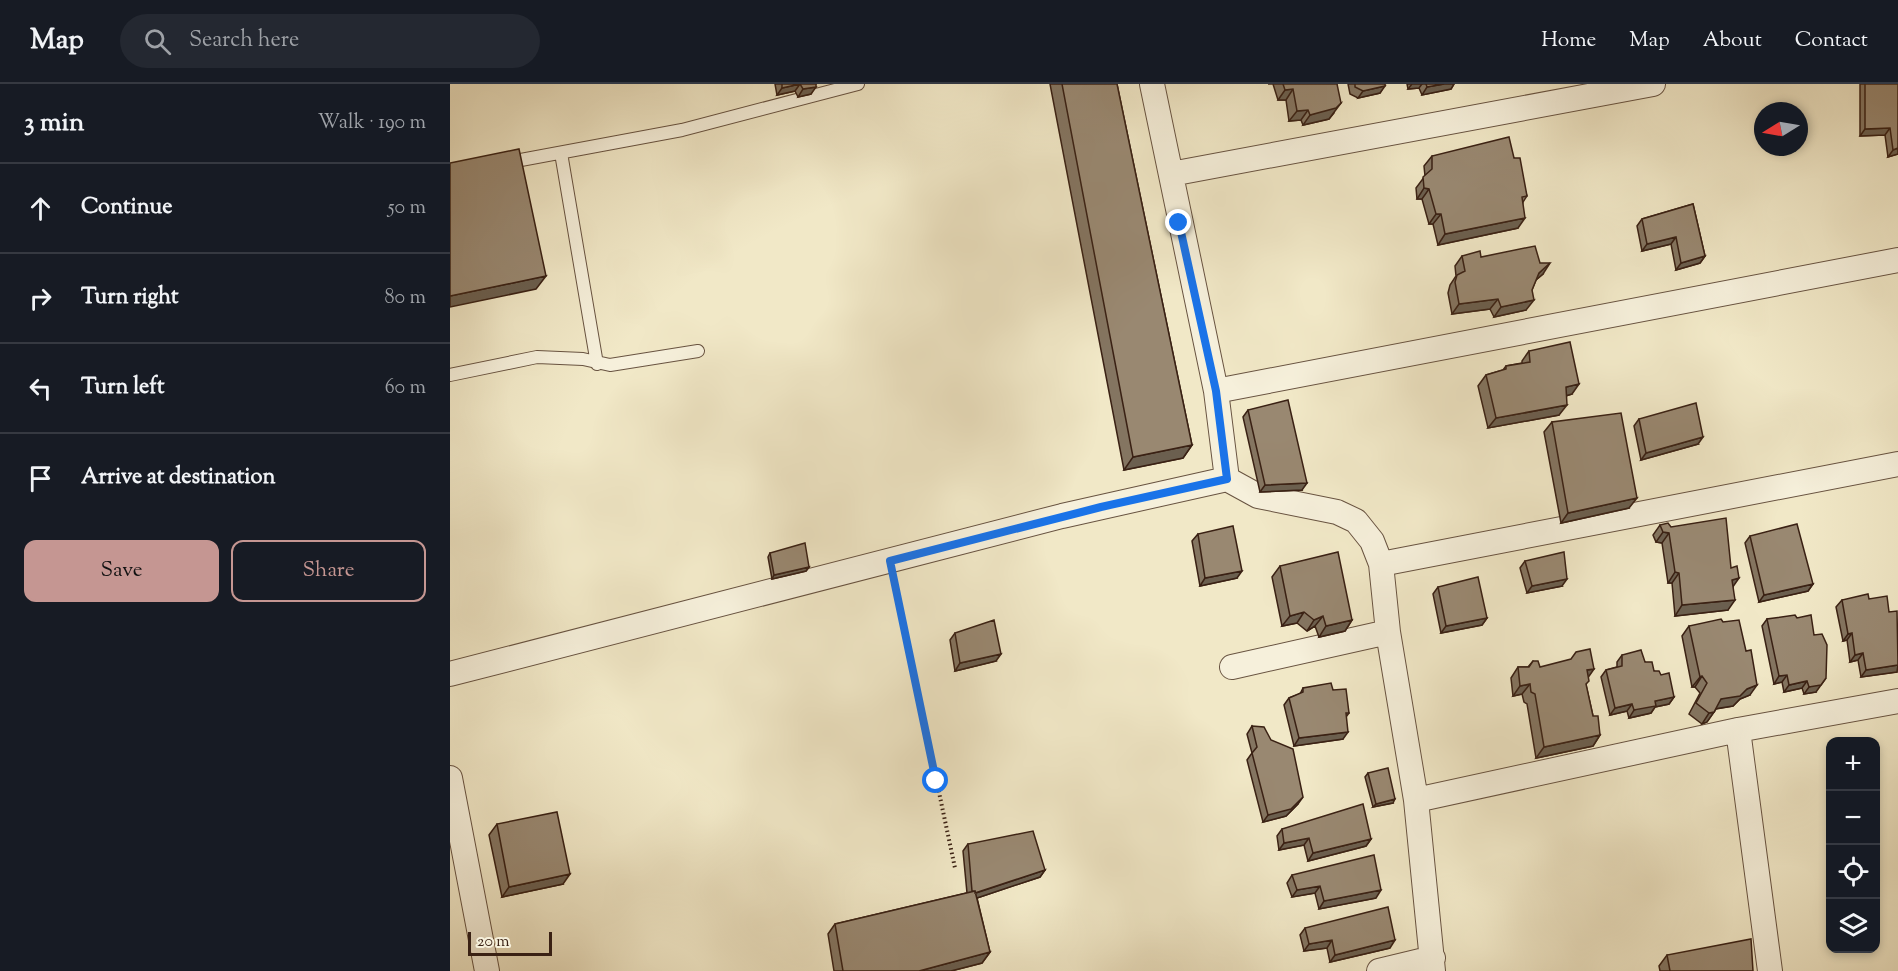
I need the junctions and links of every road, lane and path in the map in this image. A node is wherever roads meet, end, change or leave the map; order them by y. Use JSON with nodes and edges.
{"nodes":[{"id":1,"x":858,"y":84,"type":"edge"},
{"id":2,"x":1152,"y":84,"type":"edge"},
{"id":3,"x":1653,"y":84,"type":"edge"},
{"id":4,"x":561,"y":153,"type":"junction"},
{"id":5,"x":510,"y":162,"type":"edge"},
{"id":6,"x":1171,"y":174,"type":"junction"},
{"id":7,"x":1898,"y":260,"type":"edge"},
{"id":8,"x":698,"y":351,"type":"dead end"},
{"id":9,"x":597,"y":364,"type":"junction"},
{"id":10,"x":450,"y":375,"type":"edge"},
{"id":11,"x":1216,"y":391,"type":"junction"},
{"id":12,"x":1898,"y":464,"type":"edge"},
{"id":13,"x":1227,"y":479,"type":"junction"},
{"id":14,"x":890,"y":561,"type":"junction"},
{"id":15,"x":1381,"y":564,"type":"junction"},
{"id":16,"x":1388,"y":632,"type":"junction"},
{"id":17,"x":1232,"y":667,"type":"dead end"},
{"id":18,"x":450,"y":674,"type":"edge"},
{"id":19,"x":1898,"y":701,"type":"edge"},
{"id":20,"x":1738,"y":730,"type":"junction"},
{"id":21,"x":450,"y":778,"type":"edge"},
{"id":22,"x":1416,"y":800,"type":"junction"},
{"id":23,"x":955,"y":868,"type":"dead end"},
{"id":24,"x":1433,"y":964,"type":"edge"},
{"id":25,"x":487,"y":971,"type":"edge"},
{"id":26,"x":1379,"y":971,"type":"edge"},
{"id":27,"x":1770,"y":971,"type":"edge"}],
"edges":[{"from":1,"to":4,"type":"lane"},
{"from":2,"to":6,"type":"street"},
{"from":3,"to":6,"type":"street"},
{"from":4,"to":5,"type":"lane"},
{"from":4,"to":9,"type":"lane"},
{"from":6,"to":11,"type":"street"},
{"from":7,"to":11,"type":"street"},
{"from":8,"to":9,"type":"lane"},
{"from":9,"to":10,"type":"lane"},
{"from":11,"to":13,"type":"street"},
{"from":12,"to":15,"type":"street"},
{"from":13,"to":14,"type":"street"},
{"from":13,"to":15,"type":"street"},
{"from":14,"to":18,"type":"street"},
{"from":14,"to":23,"type":"path"},
{"from":15,"to":16,"type":"street"},
{"from":16,"to":17,"type":"street"},
{"from":16,"to":22,"type":"street"},
{"from":19,"to":20,"type":"street"},
{"from":20,"to":22,"type":"street"},
{"from":20,"to":27,"type":"street"},
{"from":21,"to":25,"type":"street"},
{"from":22,"to":24,"type":"street"},
{"from":24,"to":26,"type":"street"}]}
